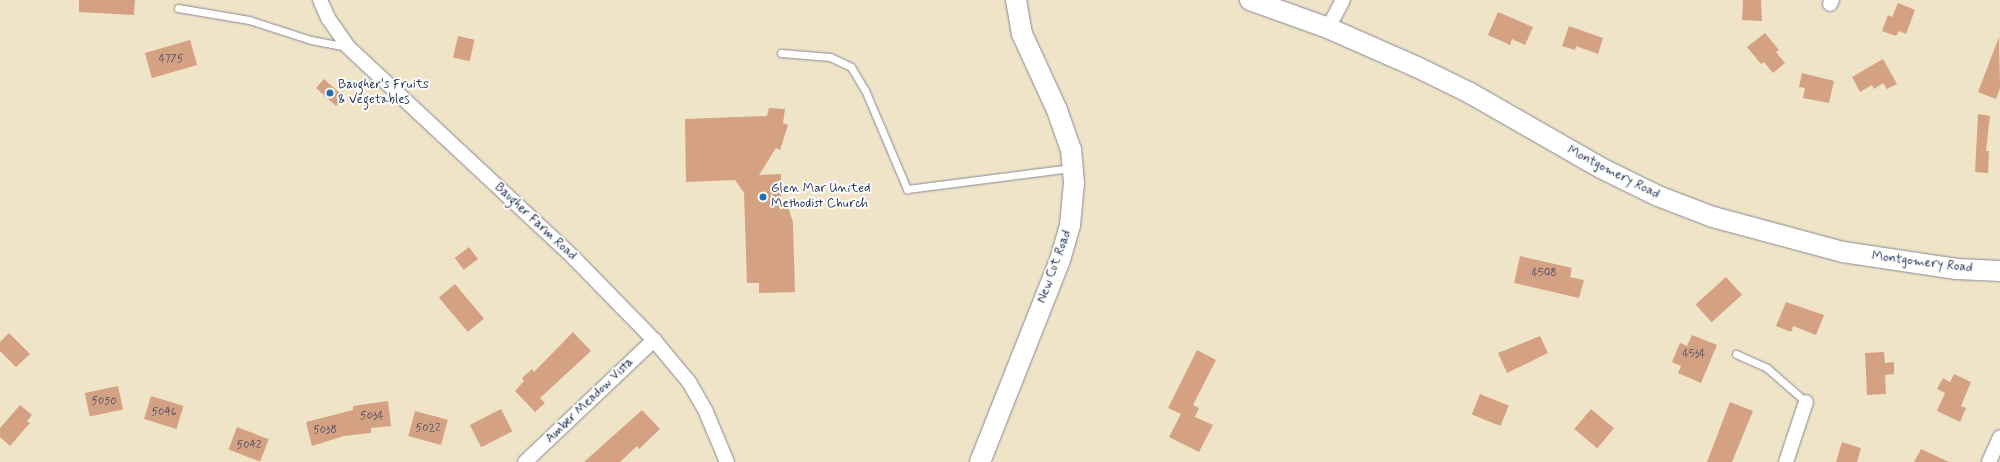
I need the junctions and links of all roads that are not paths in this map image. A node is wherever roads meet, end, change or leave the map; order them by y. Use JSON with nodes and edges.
{"nodes":[{"id":1,"x":320,"y":0,"type":"edge"},
{"id":2,"x":1016,"y":0,"type":"edge"},
{"id":3,"x":1250,"y":0,"type":"edge"},
{"id":4,"x":1342,"y":0,"type":"edge"},
{"id":5,"x":178,"y":8,"type":"dead end"},
{"id":6,"x":1328,"y":28,"type":"junction"},
{"id":7,"x":348,"y":47,"type":"junction"},
{"id":8,"x":781,"y":53,"type":"dead end"},
{"id":9,"x":1072,"y":168,"type":"junction"},
{"id":10,"x":2000,"y":271,"type":"edge"},
{"id":11,"x":654,"y":340,"type":"junction"},
{"id":12,"x":1736,"y":354,"type":"dead end"},
{"id":13,"x":1806,"y":402,"type":"joint"},
{"id":14,"x":2000,"y":437,"type":"edge"},
{"id":15,"x":524,"y":462,"type":"edge"},
{"id":16,"x":728,"y":462,"type":"edge"},
{"id":17,"x":980,"y":462,"type":"edge"},
{"id":18,"x":1786,"y":462,"type":"edge"},
{"id":19,"x":1989,"y":462,"type":"edge"}],
"edges":[{"from":1,"to":7,"type":"street","name":"Baugher Farm Road"},
{"from":2,"to":9,"type":"main road","name":"New Cut Road"},
{"from":3,"to":6,"type":"main road","name":"Montgomery Road"},
{"from":4,"to":6,"type":"street"},
{"from":5,"to":7,"type":"lane"},
{"from":6,"to":10,"type":"main road","name":"Montgomery Road"},
{"from":7,"to":11,"type":"street","name":"Baugher Farm Road"},
{"from":8,"to":9,"type":"lane"},
{"from":9,"to":17,"type":"main road","name":"New Cut Road"},
{"from":11,"to":15,"type":"street","name":"Amber Meadow Vista"},
{"from":11,"to":16,"type":"street","name":"Baugher Farm Road"},
{"from":12,"to":13,"type":"lane"},
{"from":13,"to":18,"type":"street"},
{"from":14,"to":19,"type":"street"}]}
